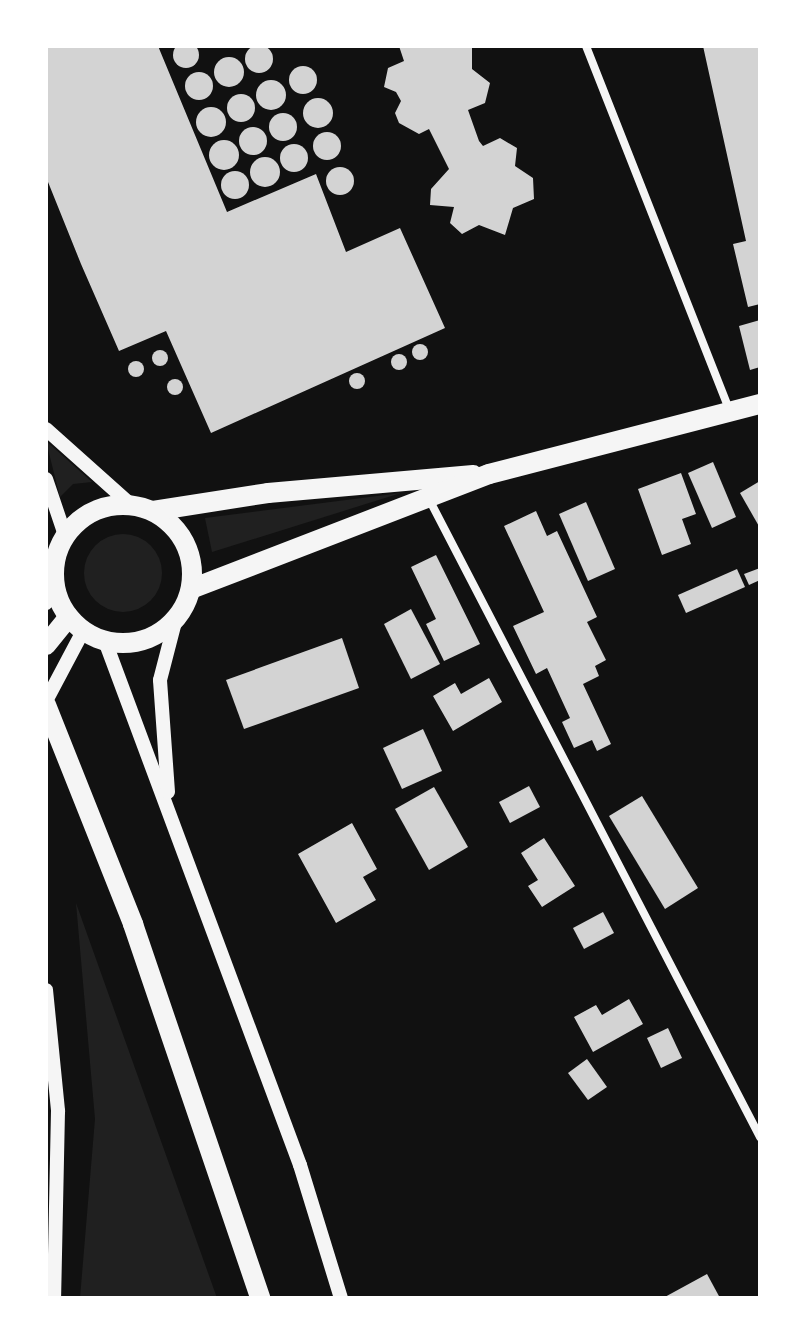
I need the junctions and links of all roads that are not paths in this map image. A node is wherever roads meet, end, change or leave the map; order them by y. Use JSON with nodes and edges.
{"nodes":[{"id":1,"x":586,"y":46,"type":"edge"},
{"id":2,"x":760,"y":404,"type":"edge"},
{"id":3,"x":731,"y":412,"type":"junction"},
{"id":4,"x":46,"y":429,"type":"edge"},
{"id":5,"x":489,"y":474,"type":"junction"},
{"id":6,"x":46,"y":479,"type":"edge"},
{"id":7,"x":430,"y":501,"type":"junction"},
{"id":8,"x":130,"y":504,"type":"junction"},
{"id":9,"x":153,"y":511,"type":"junction"},
{"id":10,"x":65,"y":535,"type":"junction"},
{"id":11,"x":50,"y":565,"type":"edge"},
{"id":12,"x":191,"y":589,"type":"junction"},
{"id":13,"x":51,"y":598,"type":"edge"},
{"id":14,"x":176,"y":618,"type":"junction"},
{"id":15,"x":76,"y":624,"type":"junction"},
{"id":16,"x":105,"y":641,"type":"junction"},
{"id":17,"x":46,"y":645,"type":"edge"},
{"id":18,"x":46,"y":703,"type":"edge"},
{"id":19,"x":170,"y":808,"type":"junction"},
{"id":20,"x":46,"y":990,"type":"edge"},
{"id":21,"x":760,"y":1137,"type":"edge"},
{"id":22,"x":54,"y":1298,"type":"edge"},
{"id":23,"x":260,"y":1298,"type":"edge"},
{"id":24,"x":341,"y":1298,"type":"edge"}],
"edges":[{"from":1,"to":3,"type":"street"},
{"from":2,"to":3,"type":"main road"},
{"from":3,"to":5,"type":"main road"},
{"from":4,"to":8,"type":"street"},
{"from":5,"to":7,"type":"main road"},
{"from":5,"to":9,"type":"main road"},
{"from":6,"to":10,"type":"street"},
{"from":7,"to":12,"type":"main road"},
{"from":7,"to":21,"type":"street"},
{"from":8,"to":9,"type":"main road"},
{"from":8,"to":10,"type":"main road"},
{"from":9,"to":12,"type":"main road"},
{"from":10,"to":11,"type":"main road"},
{"from":11,"to":13,"type":"main road"},
{"from":12,"to":14,"type":"main road"},
{"from":13,"to":15,"type":"main road"},
{"from":14,"to":16,"type":"main road"},
{"from":14,"to":19,"type":"street"},
{"from":15,"to":16,"type":"main road"},
{"from":15,"to":17,"type":"main road"},
{"from":15,"to":18,"type":"street"},
{"from":16,"to":19,"type":"street"},
{"from":18,"to":23,"type":"main road"},
{"from":19,"to":24,"type":"street"},
{"from":20,"to":22,"type":"street"}]}
